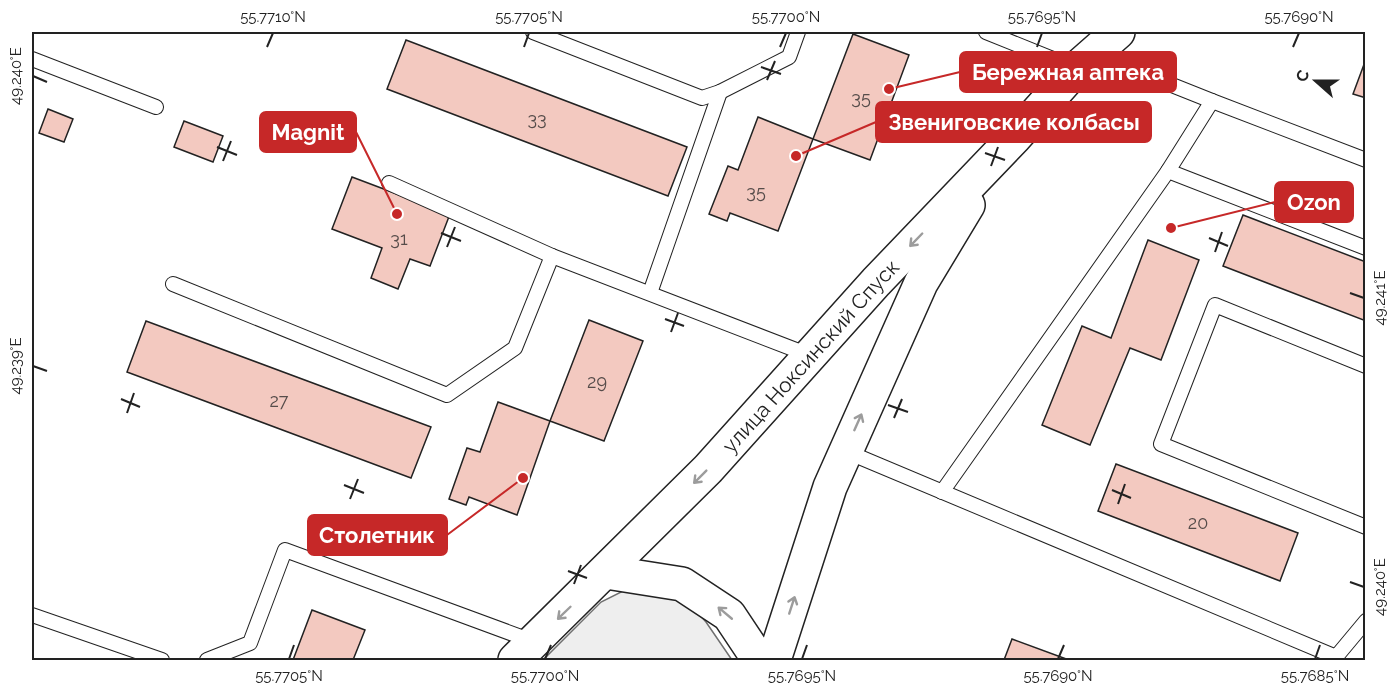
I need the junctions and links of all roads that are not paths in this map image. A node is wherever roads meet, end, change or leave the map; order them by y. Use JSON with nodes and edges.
{"nodes":[{"id":1,"x":533,"y":32,"type":"edge"},
{"id":2,"x":798,"y":32,"type":"edge"},
{"id":3,"x":986,"y":32,"type":"edge"},
{"id":4,"x":1118,"y":32,"type":"edge"},
{"id":5,"x":32,"y":60,"type":"edge"},
{"id":6,"x":1085,"y":61,"type":"junction"},
{"id":7,"x":720,"y":92,"type":"junction"},
{"id":8,"x":1212,"y":101,"type":"junction"},
{"id":9,"x":156,"y":106,"type":"dead end"},
{"id":10,"x":1015,"y":137,"type":"junction"},
{"id":11,"x":1365,"y":160,"type":"edge"},
{"id":12,"x":1168,"y":171,"type":"junction"},
{"id":13,"x":389,"y":183,"type":"dead end"},
{"id":14,"x":1365,"y":248,"type":"edge"},
{"id":15,"x":552,"y":256,"type":"junction"},
{"id":16,"x":173,"y":284,"type":"dead end"},
{"id":17,"x":650,"y":293,"type":"junction"},
{"id":18,"x":810,"y":356,"type":"junction"},
{"id":19,"x":1365,"y":366,"type":"edge"},
{"id":20,"x":845,"y":451,"type":"junction"},
{"id":21,"x":942,"y":492,"type":"junction"},
{"id":22,"x":1365,"y":526,"type":"edge"},
{"id":23,"x":606,"y":572,"type":"junction"},
{"id":24,"x":32,"y":615,"type":"edge"},
{"id":25,"x":1365,"y":621,"type":"edge"},
{"id":26,"x":525,"y":651,"type":"edge"},
{"id":27,"x":162,"y":660,"type":"edge"},
{"id":28,"x":207,"y":660,"type":"edge"},
{"id":29,"x":759,"y":660,"type":"edge"},
{"id":30,"x":774,"y":660,"type":"edge"}],
"edges":[{"from":1,"to":7,"type":"lane"},
{"from":2,"to":7,"type":"lane"},
{"from":3,"to":6,"type":"lane"},
{"from":4,"to":6,"type":"street","name":"улица Ноксинский Спуск"},
{"from":5,"to":9,"type":"lane"},
{"from":6,"to":8,"type":"lane"},
{"from":6,"to":10,"type":"street","name":"улица Ноксинский Спуск"},
{"from":7,"to":17,"type":"lane"},
{"from":8,"to":11,"type":"lane"},
{"from":8,"to":12,"type":"lane"},
{"from":10,"to":18,"type":"street","name":"улица Ноксинский Спуск","one_way":true},
{"from":20,"to":10,"type":"street","name":"улица Ноксинский Спуск","one_way":true},
{"from":12,"to":14,"type":"lane"},
{"from":12,"to":21,"type":"lane"},
{"from":13,"to":15,"type":"lane"},
{"from":15,"to":16,"type":"lane"},
{"from":15,"to":17,"type":"lane"},
{"from":17,"to":18,"type":"lane"},
{"from":18,"to":23,"type":"street","name":"улица Ноксинский Спуск","one_way":true},
{"from":19,"to":22,"type":"lane"},
{"from":20,"to":21,"type":"lane"},
{"from":30,"to":20,"type":"street","name":"улица Ноксинский Спуск","one_way":true},
{"from":21,"to":25,"type":"lane"},
{"from":23,"to":26,"type":"street","name":"улица Ноксинский Спуск","one_way":true},
{"from":29,"to":23,"type":"street","one_way":true},
{"from":24,"to":27,"type":"lane"},
{"from":26,"to":28,"type":"lane"}]}
